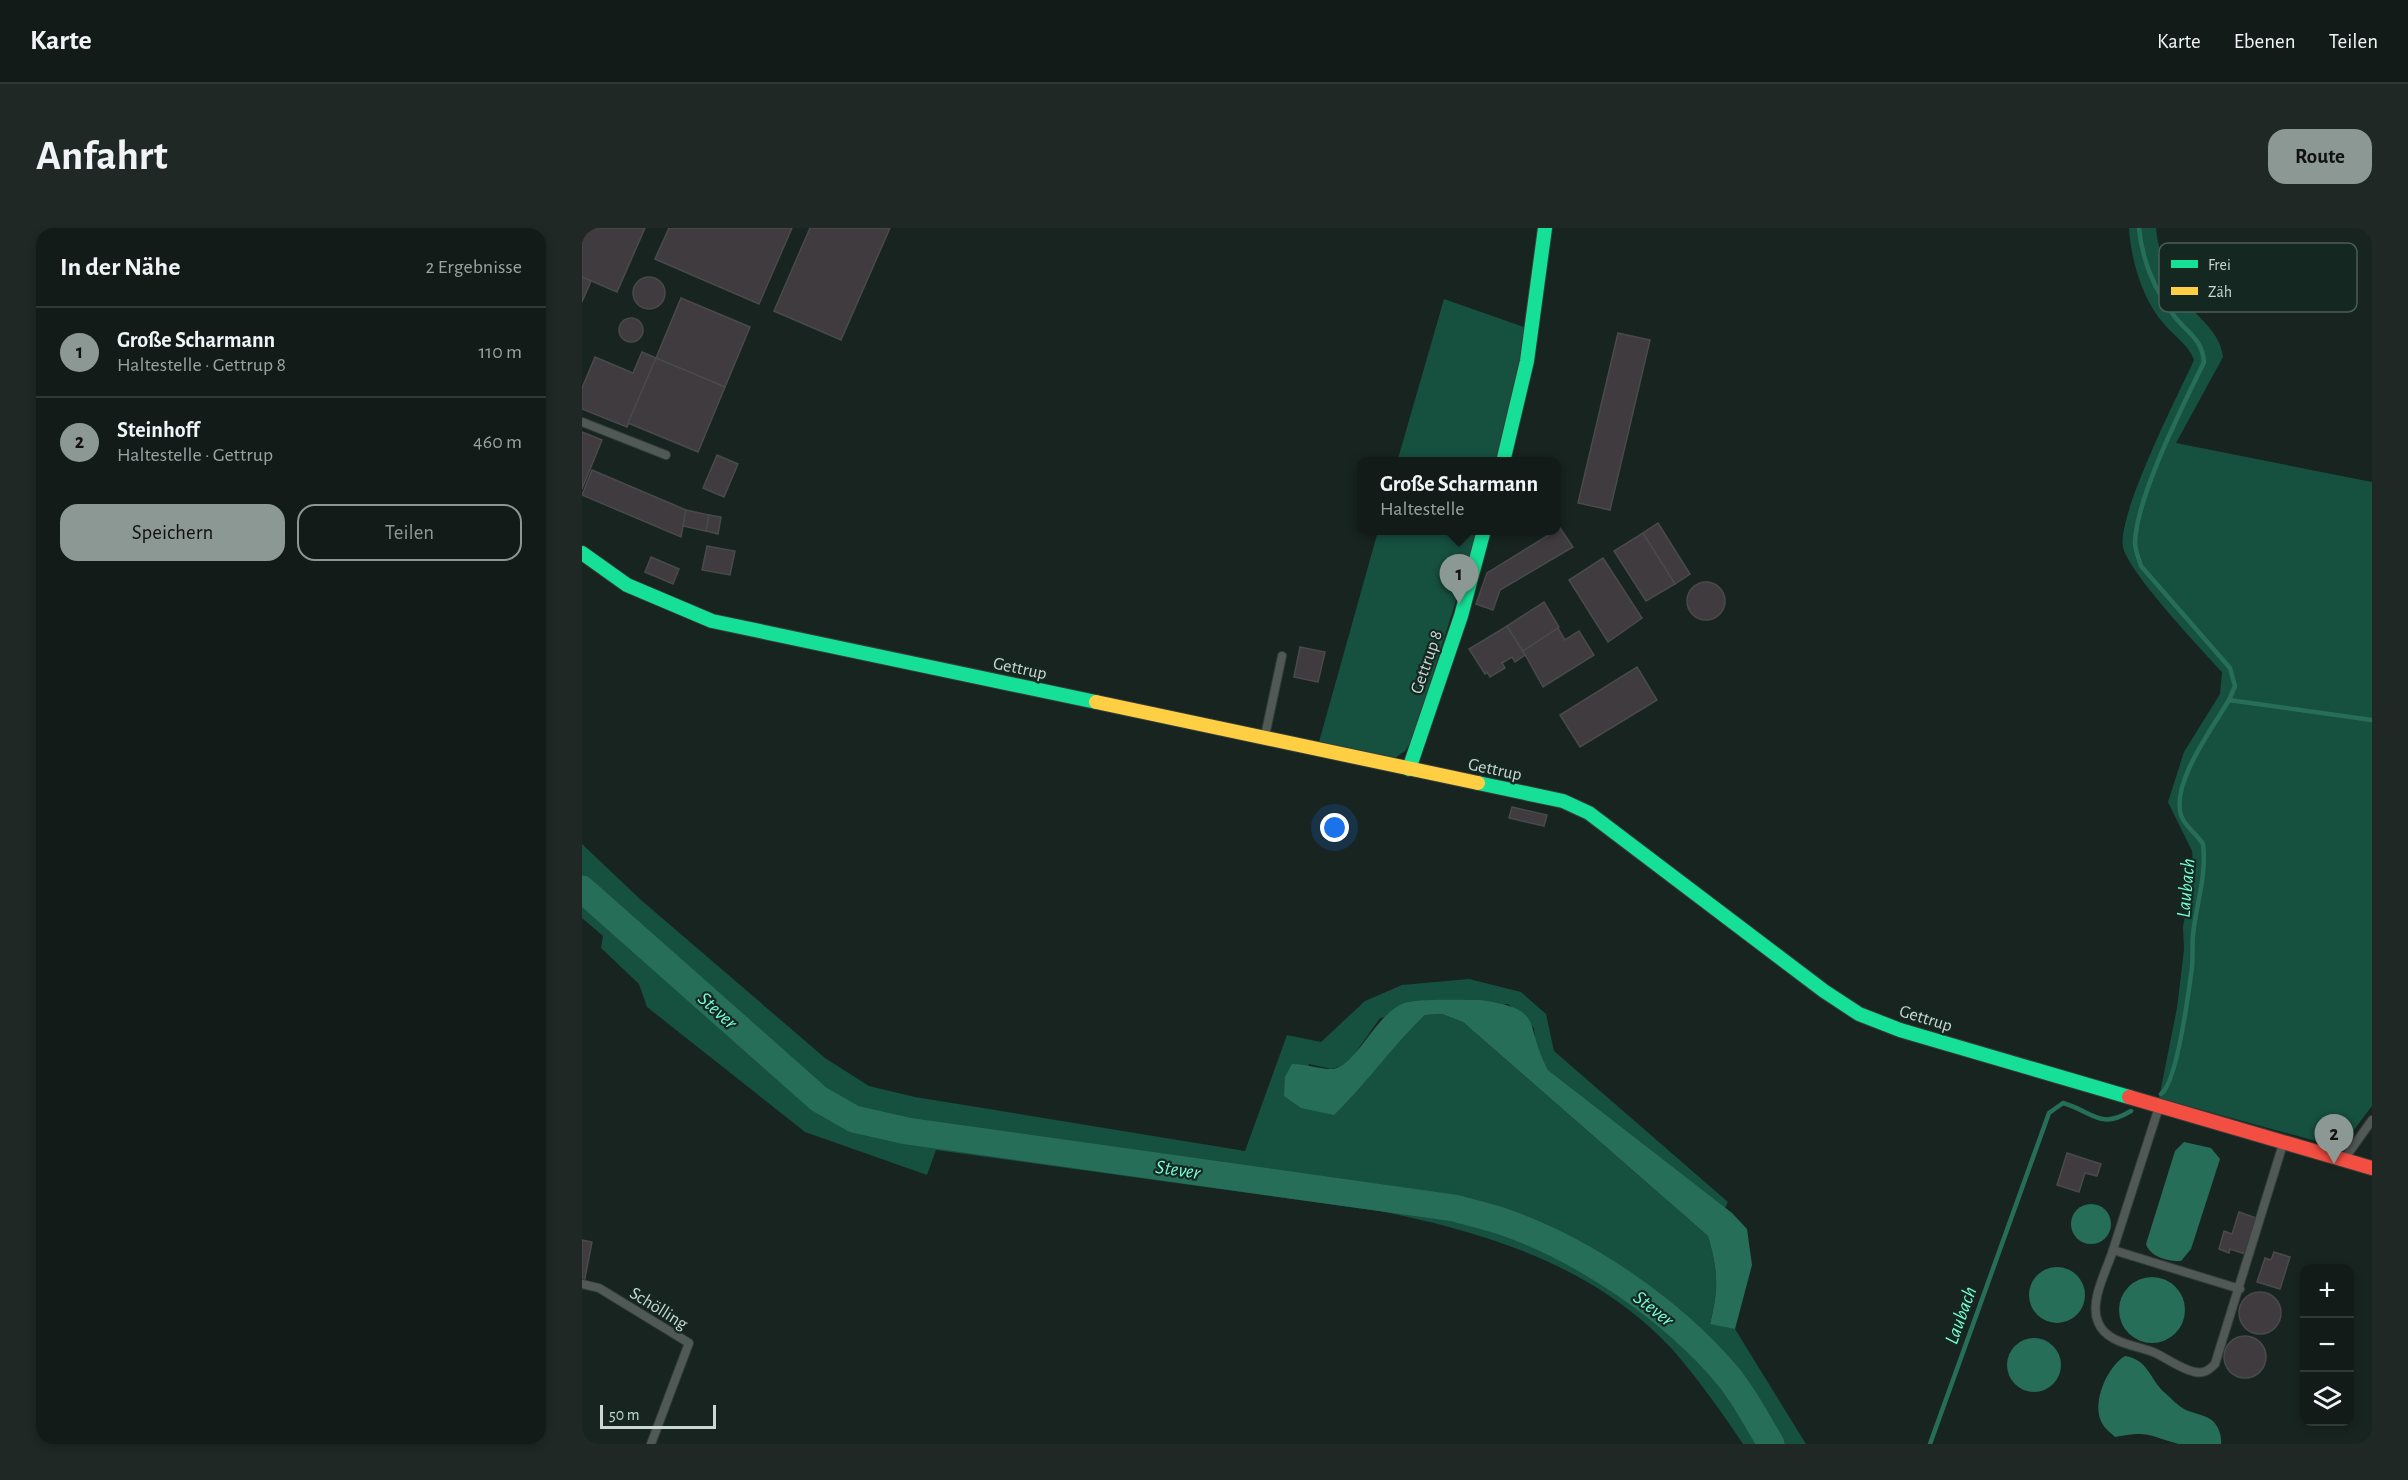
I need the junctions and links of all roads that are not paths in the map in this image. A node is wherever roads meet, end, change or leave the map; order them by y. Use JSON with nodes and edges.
{"nodes":[{"id":1,"x":1545,"y":228,"type":"edge"},
{"id":2,"x":582,"y":422,"type":"edge"},
{"id":3,"x":666,"y":455,"type":"dead end"},
{"id":4,"x":1504,"y":457,"type":"edge"},
{"id":5,"x":1483,"y":535,"type":"edge"},
{"id":6,"x":582,"y":553,"type":"edge"},
{"id":7,"x":1282,"y":656,"type":"dead end"},
{"id":8,"x":1264,"y":737,"type":"junction"},
{"id":9,"x":1409,"y":770,"type":"junction"},
{"id":10,"x":2160,"y":1105,"type":"junction"},
{"id":11,"x":2372,"y":1120,"type":"edge"},
{"id":12,"x":2284,"y":1142,"type":"junction"},
{"id":13,"x":2344,"y":1160,"type":"junction"},
{"id":14,"x":2372,"y":1168,"type":"edge"},
{"id":15,"x":2113,"y":1250,"type":"junction"},
{"id":16,"x":582,"y":1284,"type":"edge"},
{"id":17,"x":2240,"y":1289,"type":"junction"},
{"id":18,"x":651,"y":1444,"type":"edge"}],
"edges":[{"from":1,"to":4,"type":"street"},
{"from":2,"to":3,"type":"lane"},
{"from":5,"to":9,"type":"street","name":"Gettrup 8"},
{"from":6,"to":8,"type":"street","name":"Gettrup"},
{"from":7,"to":8,"type":"lane"},
{"from":8,"to":9,"type":"street","name":"Gettrup"},
{"from":9,"to":10,"type":"street","name":"Gettrup"},
{"from":10,"to":12,"type":"street","name":"Gettrup"},
{"from":10,"to":15,"type":"lane"},
{"from":11,"to":13,"type":"lane"},
{"from":12,"to":13,"type":"street","name":"Gettrup"},
{"from":12,"to":17,"type":"lane"},
{"from":13,"to":14,"type":"street","name":"Gettrup"},
{"from":15,"to":17,"type":"lane"},
{"from":15,"to":17,"type":"lane"},
{"from":16,"to":18,"type":"lane","name":"Schölling"}]}
